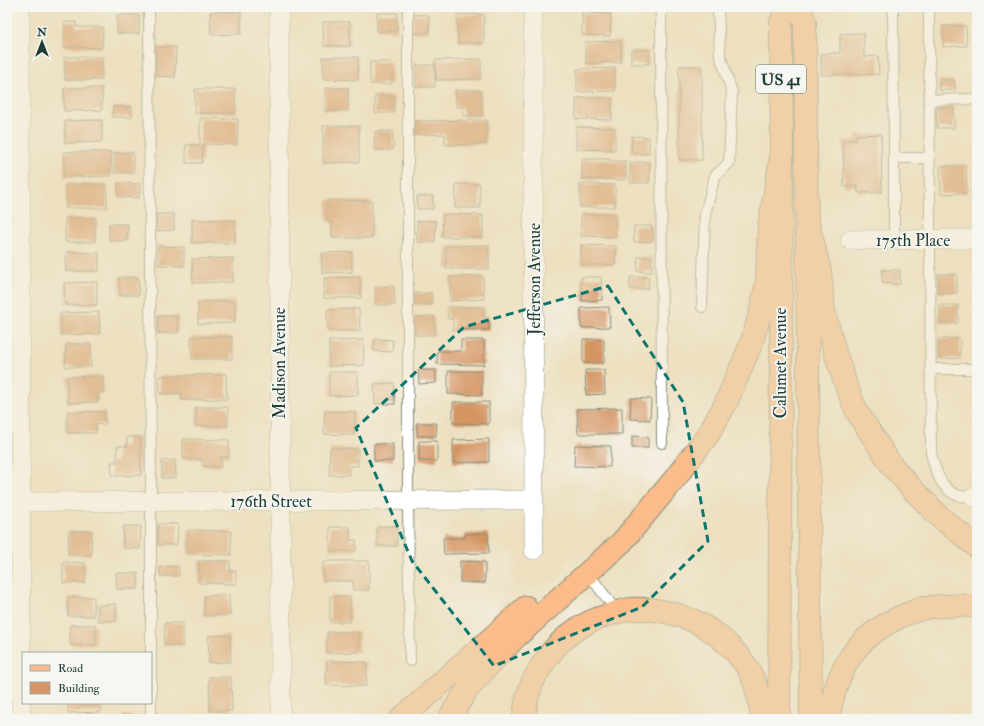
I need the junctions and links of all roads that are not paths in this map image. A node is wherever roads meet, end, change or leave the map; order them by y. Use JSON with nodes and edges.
{"nodes":[{"id":1,"x":20,"y":7,"type":"edge"},
{"id":2,"x":149,"y":7,"type":"edge"},
{"id":3,"x":279,"y":7,"type":"edge"},
{"id":4,"x":408,"y":7,"type":"edge"},
{"id":5,"x":533,"y":7,"type":"edge"},
{"id":6,"x":661,"y":7,"type":"edge"},
{"id":7,"x":718,"y":7,"type":"edge"},
{"id":8,"x":786,"y":7,"type":"edge"},
{"id":9,"x":800,"y":7,"type":"edge"},
{"id":10,"x":893,"y":7,"type":"edge"},
{"id":11,"x":929,"y":7,"type":"edge"},
{"id":12,"x":977,"y":99,"type":"edge"},
{"id":13,"x":929,"y":100,"type":"junction"},
{"id":14,"x":782,"y":151,"type":"junction"},
{"id":15,"x":894,"y":158,"type":"junction"},
{"id":16,"x":930,"y":158,"type":"junction"},
{"id":17,"x":807,"y":218,"type":"junction"},
{"id":18,"x":930,"y":239,"type":"junction"},
{"id":19,"x":977,"y":239,"type":"edge"},
{"id":20,"x":850,"y":240,"type":"dead end"},
{"id":21,"x":894,"y":240,"type":"junction"},
{"id":22,"x":702,"y":307,"type":"dead end"},
{"id":23,"x":931,"y":368,"type":"junction"},
{"id":24,"x":977,"y":369,"type":"edge"},
{"id":25,"x":662,"y":443,"type":"dead end"},
{"id":26,"x":975,"y":497,"type":"edge"},
{"id":27,"x":280,"y":500,"type":"junction"},
{"id":28,"x":408,"y":500,"type":"junction"},
{"id":29,"x":534,"y":500,"type":"junction"},
{"id":30,"x":152,"y":501,"type":"junction"},
{"id":31,"x":14,"y":502,"type":"edge"},
{"id":32,"x":651,"y":506,"type":"junction"},
{"id":33,"x":977,"y":547,"type":"edge"},
{"id":34,"x":534,"y":550,"type":"dead end"},
{"id":35,"x":588,"y":573,"type":"junction"},
{"id":36,"x":977,"y":606,"type":"edge"},
{"id":37,"x":617,"y":612,"type":"junction"},
{"id":38,"x":151,"y":652,"type":"edge"},
{"id":39,"x":410,"y":661,"type":"dead end"},
{"id":40,"x":151,"y":704,"type":"edge"},
{"id":41,"x":21,"y":719,"type":"edge"},
{"id":42,"x":151,"y":719,"type":"edge"},
{"id":43,"x":281,"y":719,"type":"edge"},
{"id":44,"x":401,"y":719,"type":"edge"},
{"id":45,"x":449,"y":719,"type":"edge"},
{"id":46,"x":524,"y":719,"type":"edge"},
{"id":47,"x":762,"y":719,"type":"edge"},
{"id":48,"x":779,"y":719,"type":"edge"},
{"id":49,"x":811,"y":719,"type":"edge"},
{"id":50,"x":828,"y":719,"type":"edge"}],
"edges":[{"from":1,"to":31,"type":"street"},
{"from":2,"to":30,"type":"lane"},
{"from":3,"to":27,"type":"street","name":"Madison Avenue"},
{"from":4,"to":28,"type":"lane"},
{"from":5,"to":29,"type":"street","name":"Jefferson Avenue"},
{"from":6,"to":25,"type":"lane"},
{"from":7,"to":22,"type":"lane"},
{"from":8,"to":14,"type":"main road","name":"Calumet Avenue","number":"US 41"},
{"from":9,"to":17,"type":"main road","name":"Calumet Avenue","number":"US 41"},
{"from":10,"to":15,"type":"lane"},
{"from":11,"to":13,"type":"lane"},
{"from":12,"to":13,"type":"lane"},
{"from":13,"to":16,"type":"lane"},
{"from":14,"to":32,"type":"main road"},
{"from":14,"to":48,"type":"main road","name":"Calumet Avenue"},
{"from":15,"to":16,"type":"lane"},
{"from":15,"to":21,"type":"lane"},
{"from":16,"to":18,"type":"lane"},
{"from":17,"to":33,"type":"main road"},
{"from":17,"to":49,"type":"main road","name":"Calumet Avenue"},
{"from":18,"to":19,"type":"street","name":"175th Place"},
{"from":18,"to":21,"type":"street","name":"175th Place"},
{"from":18,"to":23,"type":"lane"},
{"from":20,"to":21,"type":"street","name":"175th Place"},
{"from":23,"to":24,"type":"lane"},
{"from":23,"to":26,"type":"lane"},
{"from":27,"to":28,"type":"street","name":"176th Street"},
{"from":27,"to":30,"type":"street","name":"176th Street"},
{"from":27,"to":43,"type":"street","name":"Madison Avenue"},
{"from":28,"to":29,"type":"street","name":"176th Street"},
{"from":28,"to":39,"type":"lane"},
{"from":29,"to":34,"type":"street","name":"Jefferson Avenue"},
{"from":30,"to":31,"type":"street","name":"176th Street"},
{"from":30,"to":38,"type":"lane"},
{"from":31,"to":41,"type":"street"},
{"from":32,"to":35,"type":"main road"},
{"from":32,"to":44,"type":"main road"},
{"from":35,"to":37,"type":"lane"},
{"from":35,"to":45,"type":"main road"},
{"from":36,"to":50,"type":"main road"},
{"from":37,"to":46,"type":"main road"},
{"from":37,"to":47,"type":"main road"},
{"from":40,"to":42,"type":"lane"}]}
